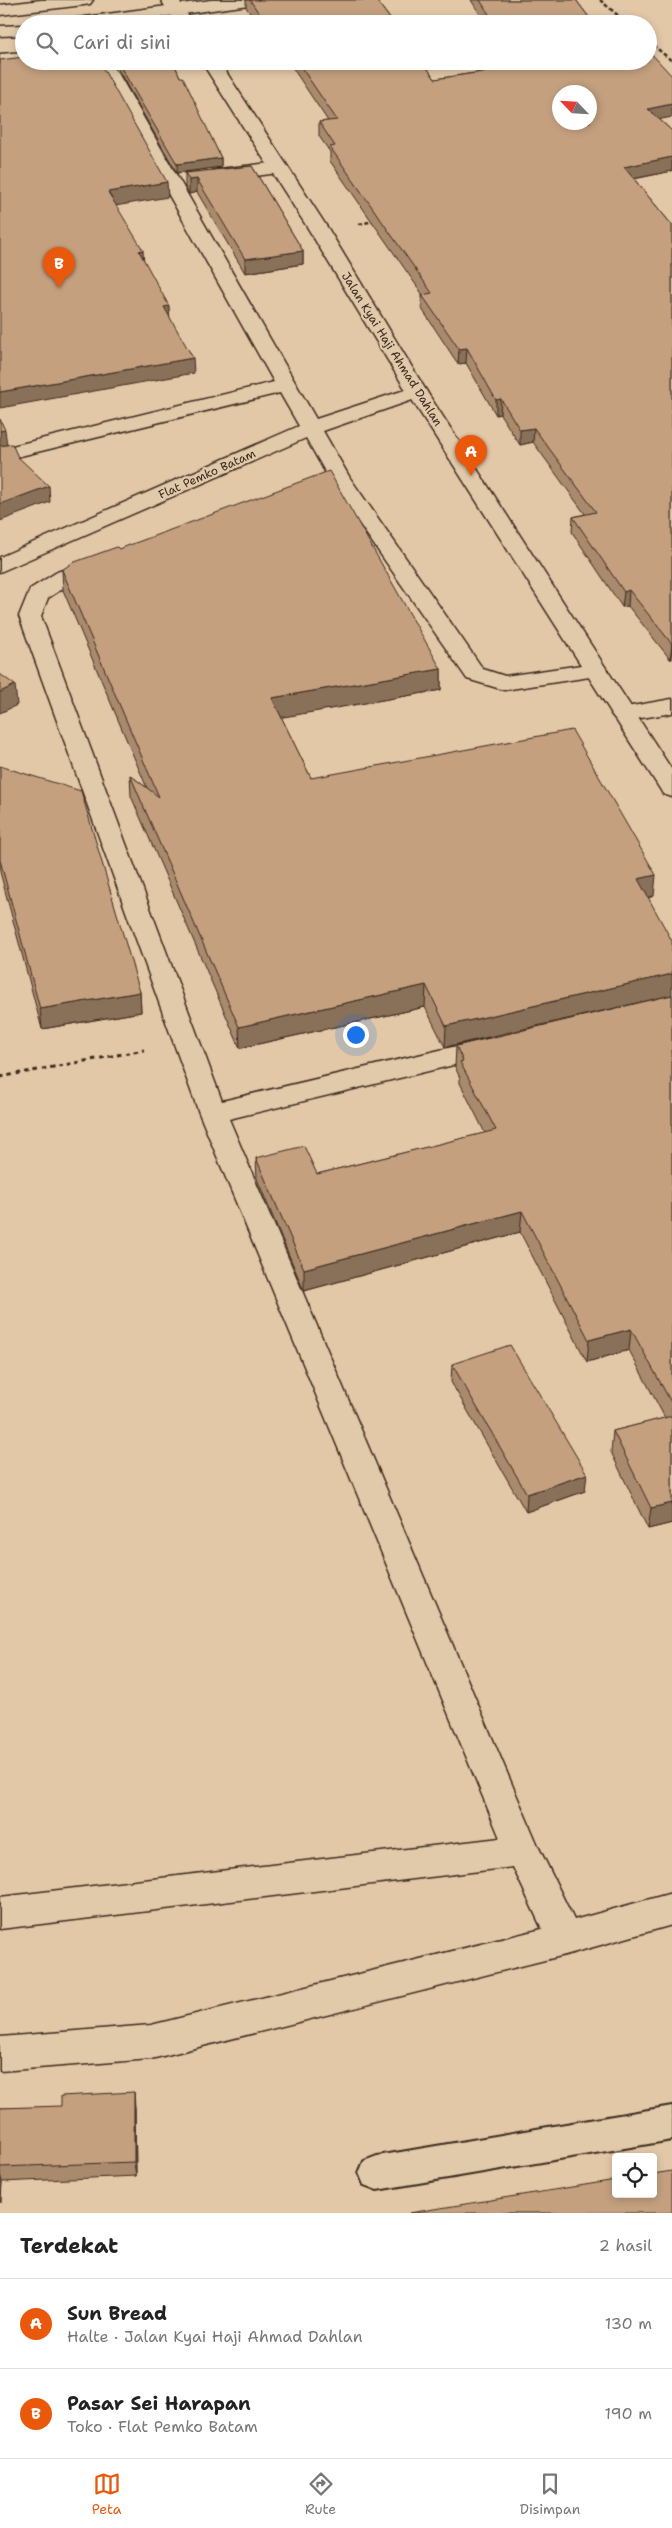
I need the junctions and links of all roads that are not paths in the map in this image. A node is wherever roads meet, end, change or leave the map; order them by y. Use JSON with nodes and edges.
{"nodes":[{"id":1,"x":84,"y":0,"type":"edge"},
{"id":2,"x":249,"y":0,"type":"edge"},
{"id":3,"x":173,"y":4,"type":"edge"},
{"id":4,"x":0,"y":10,"type":"edge"},
{"id":5,"x":116,"y":15,"type":"edge"},
{"id":6,"x":180,"y":15,"type":"edge"},
{"id":7,"x":15,"y":30,"type":"edge"},
{"id":8,"x":0,"y":31,"type":"edge"},
{"id":9,"x":15,"y":59,"type":"edge"},
{"id":10,"x":0,"y":60,"type":"edge"},
{"id":11,"x":105,"y":70,"type":"edge"},
{"id":12,"x":216,"y":70,"type":"edge"},
{"id":13,"x":278,"y":168,"type":"junction"},
{"id":14,"x":171,"y":181,"type":"junction"},
{"id":15,"x":288,"y":385,"type":"junction"},
{"id":16,"x":417,"y":392,"type":"junction"},
{"id":17,"x":311,"y":428,"type":"junction"},
{"id":18,"x":0,"y":455,"type":"edge"},
{"id":19,"x":339,"y":478,"type":"junction"},
{"id":20,"x":275,"y":501,"type":"edge"},
{"id":21,"x":120,"y":557,"type":"edge"},
{"id":22,"x":0,"y":565,"type":"edge"},
{"id":23,"x":595,"y":670,"type":"junction"},
{"id":24,"x":672,"y":706,"type":"edge"},
{"id":25,"x":623,"y":714,"type":"junction"},
{"id":26,"x":672,"y":789,"type":"edge"},
{"id":27,"x":519,"y":1041,"type":"edge"},
{"id":28,"x":213,"y":1113,"type":"junction"},
{"id":29,"x":523,"y":1851,"type":"junction"},
{"id":30,"x":672,"y":1909,"type":"edge"},
{"id":31,"x":0,"y":1913,"type":"edge"},
{"id":32,"x":565,"y":1939,"type":"junction"},
{"id":33,"x":0,"y":2054,"type":"edge"},
{"id":34,"x":672,"y":2122,"type":"edge"},
{"id":35,"x":377,"y":2173,"type":"dead end"}],
"edges":[{"from":1,"to":4,"type":"street"},
{"from":2,"to":3,"type":"street"},
{"from":3,"to":5,"type":"street"},
{"from":3,"to":6,"type":"street"},
{"from":7,"to":8,"type":"street"},
{"from":9,"to":10,"type":"street"},
{"from":11,"to":14,"type":"street"},
{"from":12,"to":13,"type":"street","name":"Jalan Kyai Haji Ahmad Dahlan"},
{"from":13,"to":14,"type":"street"},
{"from":13,"to":16,"type":"street","name":"Jalan Kyai Haji Ahmad Dahlan"},
{"from":14,"to":15,"type":"street"},
{"from":15,"to":17,"type":"street"},
{"from":15,"to":18,"type":"street"},
{"from":16,"to":17,"type":"street","name":"Flat Pemko Batam"},
{"from":16,"to":23,"type":"street","name":"Jalan Kyai Haji Ahmad Dahlan"},
{"from":17,"to":19,"type":"street"},
{"from":17,"to":22,"type":"street","name":"Flat Pemko Batam"},
{"from":19,"to":20,"type":"street"},
{"from":19,"to":23,"type":"street"},
{"from":21,"to":28,"type":"street"},
{"from":23,"to":25,"type":"street","name":"Jalan Kyai Haji Ahmad Dahlan"},
{"from":24,"to":25,"type":"street"},
{"from":25,"to":26,"type":"street","name":"Jalan Kyai Haji Ahmad Dahlan"},
{"from":27,"to":28,"type":"street"},
{"from":28,"to":29,"type":"street"},
{"from":29,"to":31,"type":"street"},
{"from":29,"to":32,"type":"street"},
{"from":30,"to":32,"type":"street"},
{"from":32,"to":33,"type":"street"},
{"from":34,"to":35,"type":"lane"}]}
